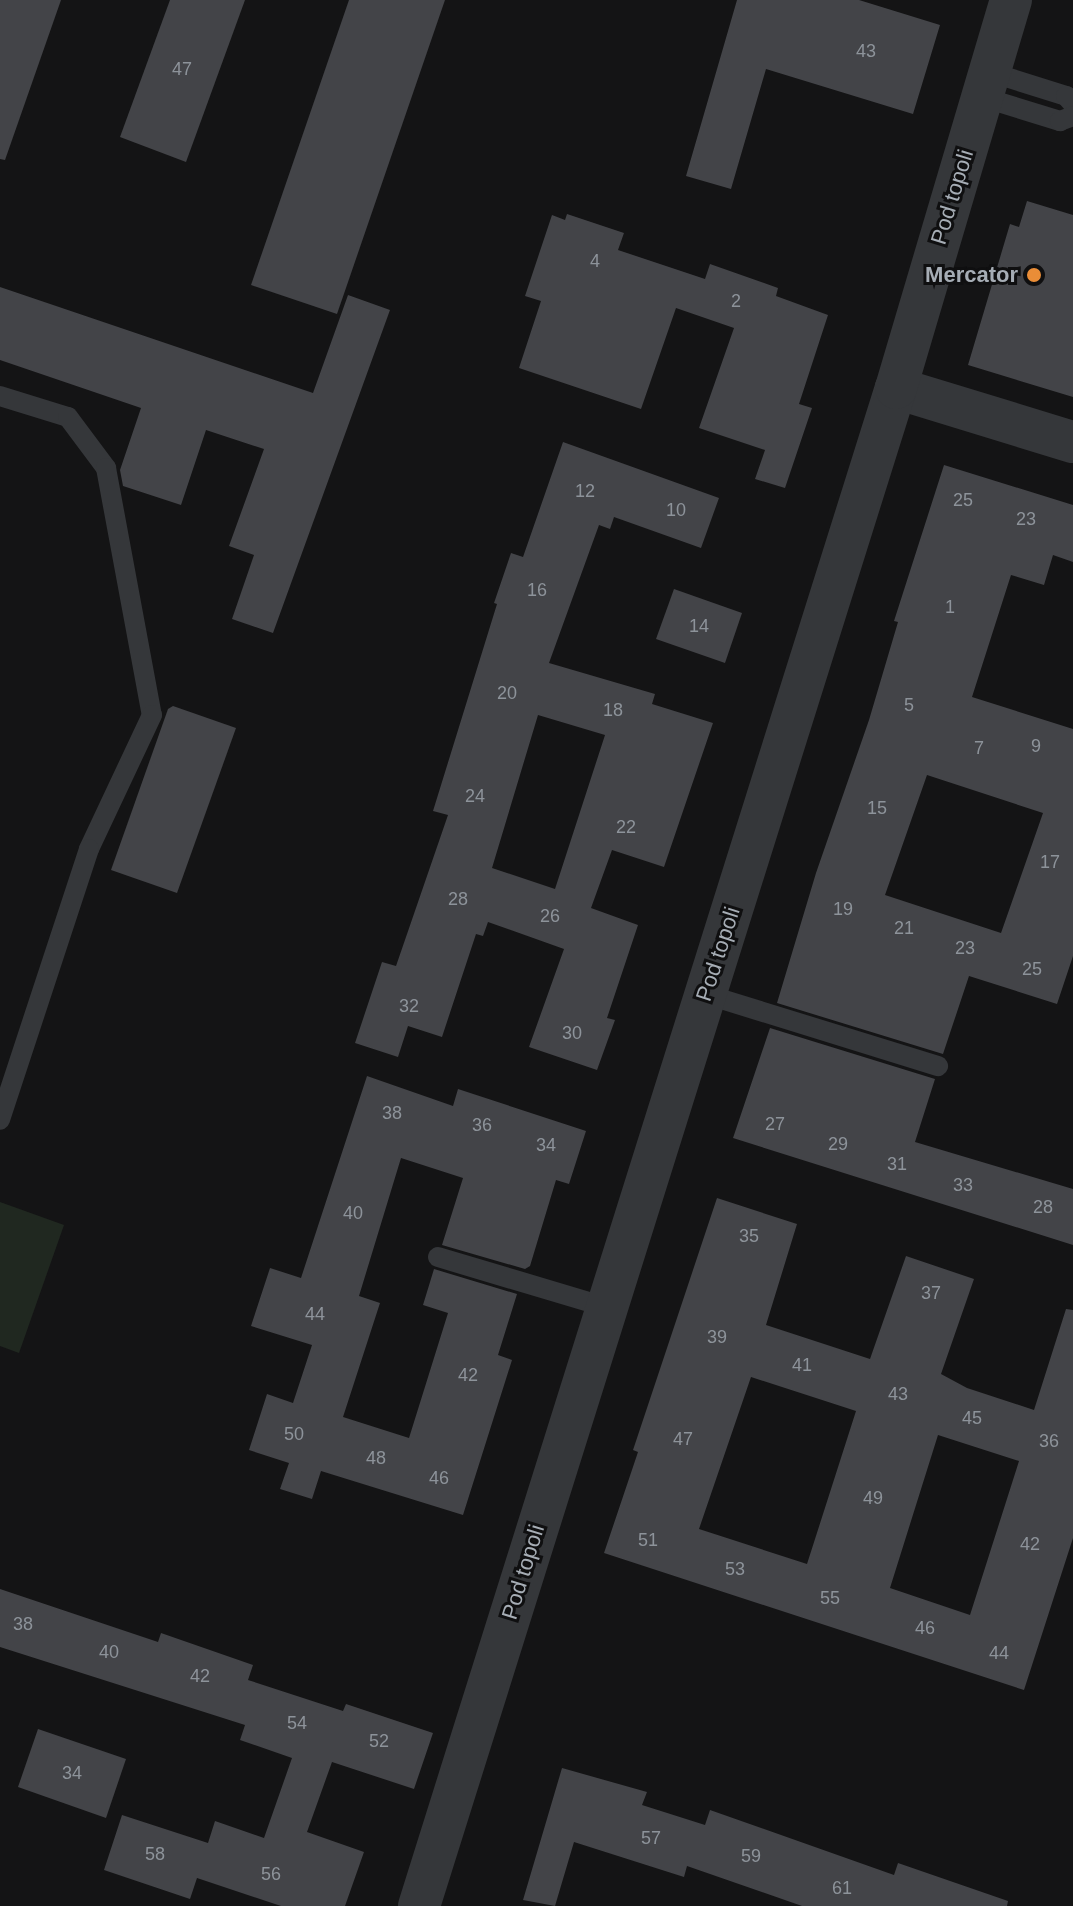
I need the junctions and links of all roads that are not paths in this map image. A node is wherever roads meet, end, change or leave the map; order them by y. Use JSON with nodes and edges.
{"nodes":[{"id":1,"x":1011,"y":0,"type":"edge"},
{"id":2,"x":986,"y":84,"type":"junction"},
{"id":3,"x":1073,"y":104,"type":"edge"},
{"id":4,"x":1073,"y":116,"type":"edge"},
{"id":5,"x":896,"y":388,"type":"junction"},
{"id":6,"x":0,"y":396,"type":"edge"},
{"id":7,"x":1073,"y":442,"type":"edge"},
{"id":8,"x":705,"y":994,"type":"junction"},
{"id":9,"x":938,"y":1066,"type":"dead end"},
{"id":10,"x":0,"y":1120,"type":"edge"},
{"id":11,"x":438,"y":1257,"type":"dead end"},
{"id":12,"x":606,"y":1307,"type":"junction"},
{"id":13,"x":419,"y":1906,"type":"edge"}],
"edges":[{"from":1,"to":2,"type":"street","name":"Pod topoli"},
{"from":2,"to":3,"type":"lane"},
{"from":2,"to":4,"type":"lane"},
{"from":2,"to":5,"type":"street","name":"Pod topoli"},
{"from":5,"to":7,"type":"street"},
{"from":5,"to":8,"type":"street","name":"Pod topoli"},
{"from":6,"to":10,"type":"lane"},
{"from":8,"to":9,"type":"lane"},
{"from":8,"to":12,"type":"street","name":"Pod topoli"},
{"from":11,"to":12,"type":"lane"},
{"from":12,"to":13,"type":"street","name":"Pod topoli"}]}
